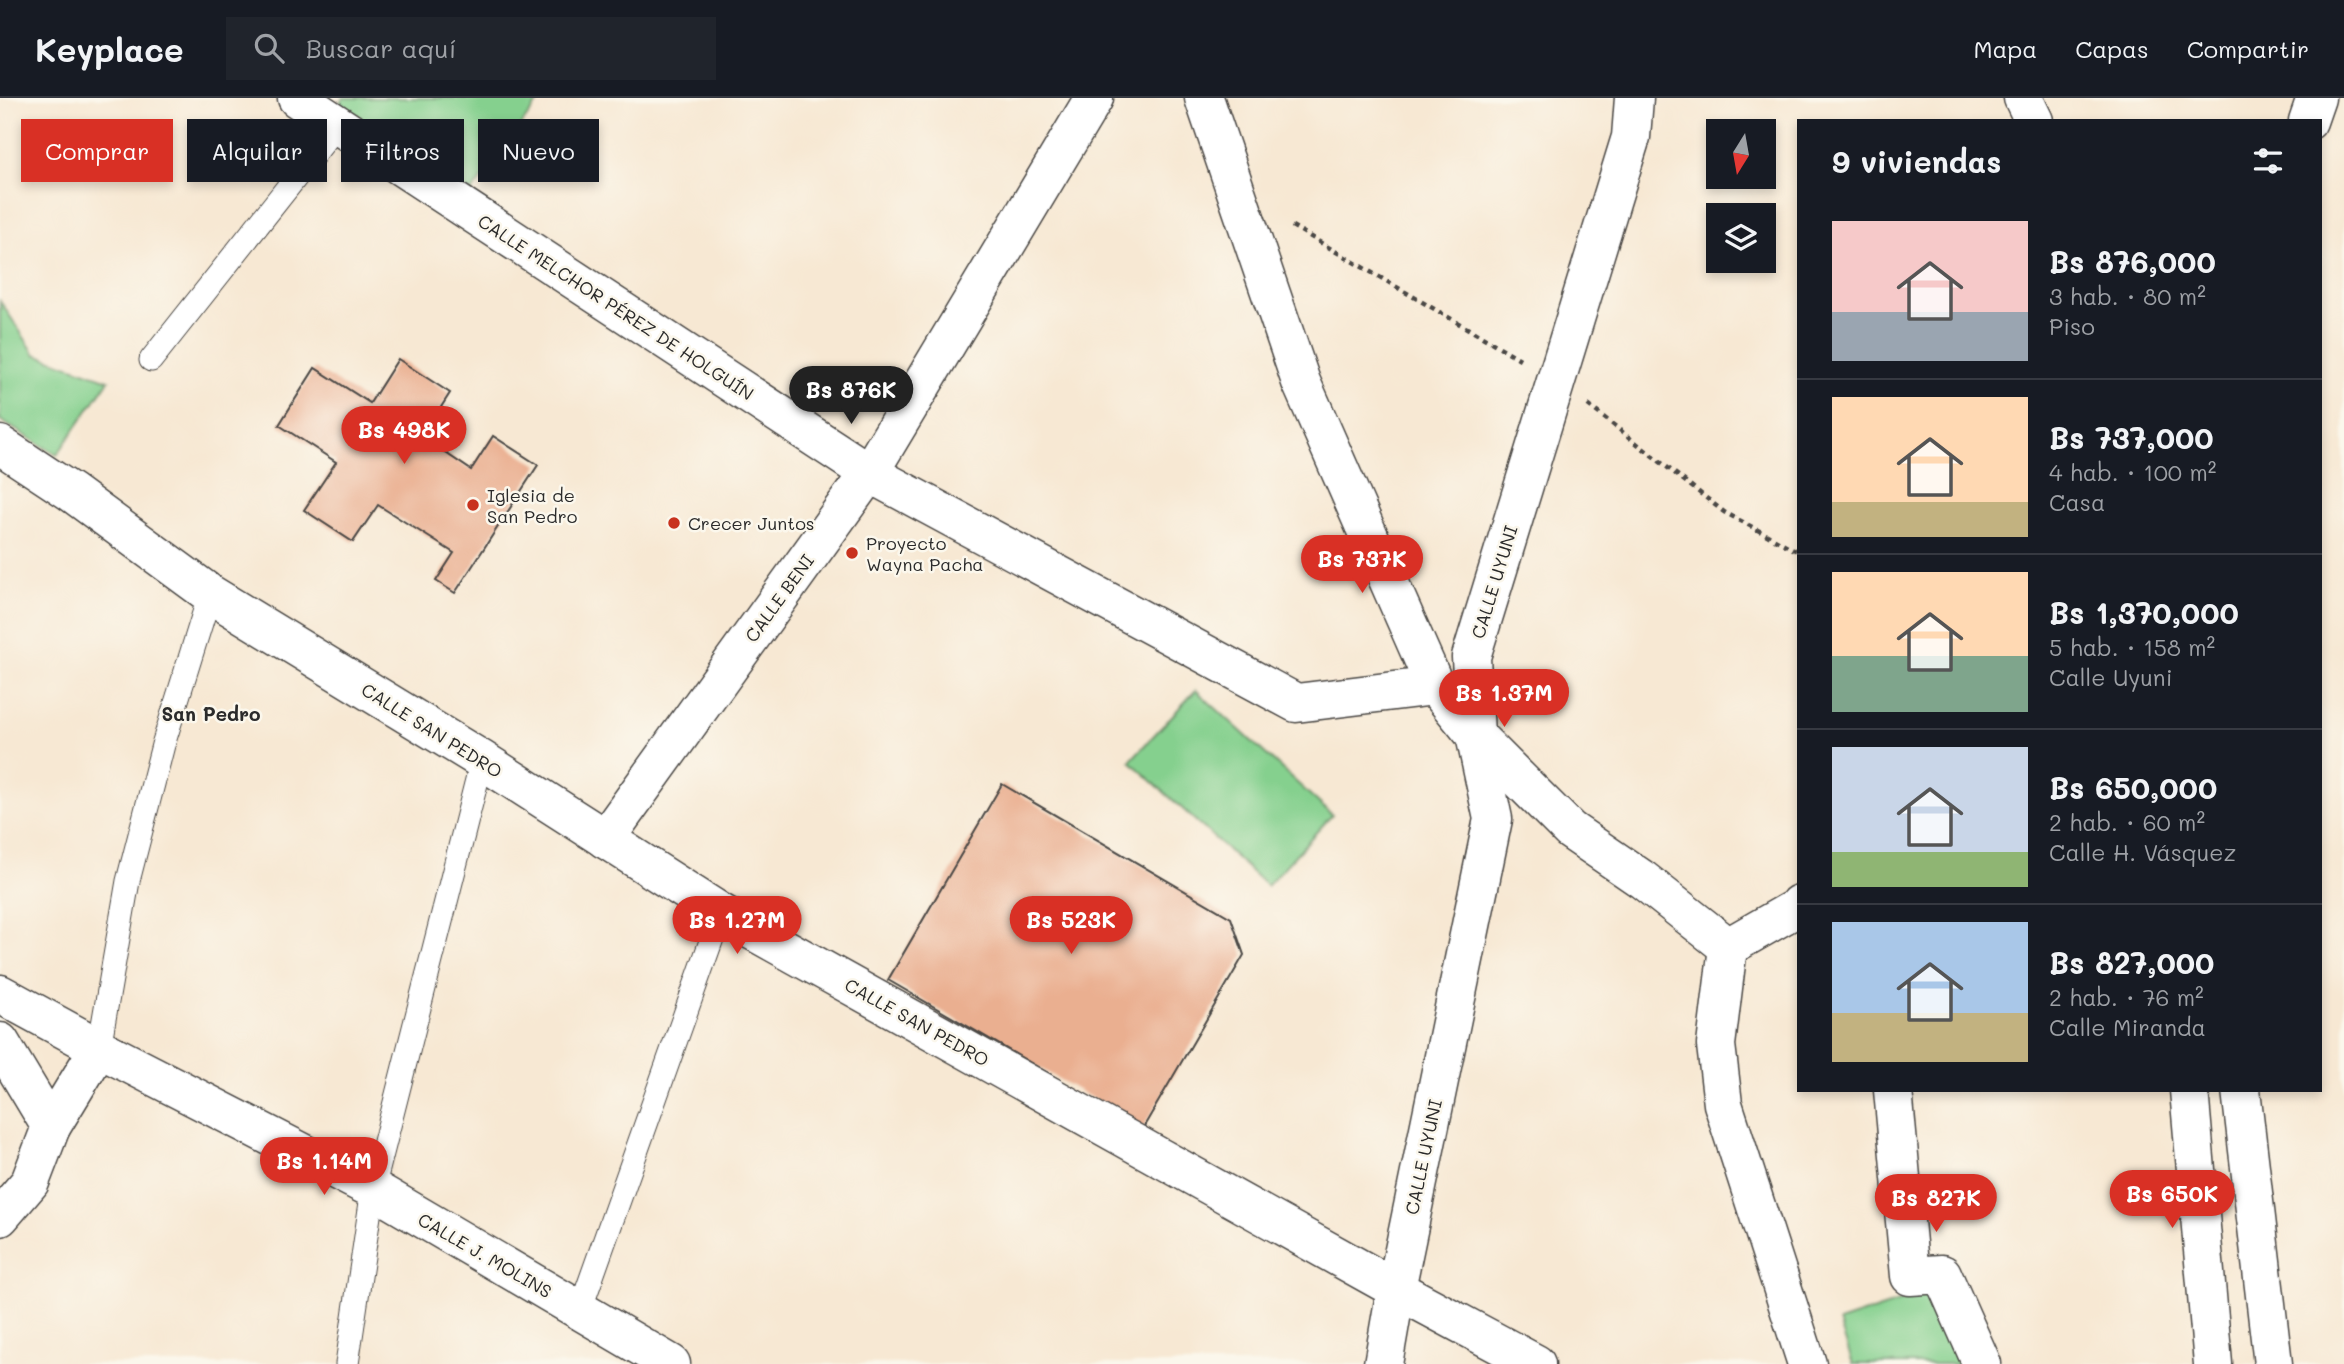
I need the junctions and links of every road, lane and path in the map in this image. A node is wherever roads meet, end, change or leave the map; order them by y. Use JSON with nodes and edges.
{"nodes":[{"id":1,"x":297,"y":98,"type":"edge"},
{"id":2,"x":1094,"y":98,"type":"edge"},
{"id":3,"x":1204,"y":98,"type":"edge"},
{"id":4,"x":1634,"y":98,"type":"edge"},
{"id":5,"x":2022,"y":98,"type":"edge"},
{"id":6,"x":2316,"y":98,"type":"edge"},
{"id":7,"x":2021,"y":119,"type":"edge"},
{"id":8,"x":2033,"y":119,"type":"edge"},
{"id":9,"x":2309,"y":119,"type":"edge"},
{"id":10,"x":338,"y":124,"type":"junction"},
{"id":11,"x":151,"y":360,"type":"dead end"},
{"id":12,"x":0,"y":445,"type":"edge"},
{"id":13,"x":869,"y":473,"type":"junction"},
{"id":14,"x":210,"y":594,"type":"junction"},
{"id":15,"x":1435,"y":685,"type":"junction"},
{"id":16,"x":1475,"y":736,"type":"junction"},
{"id":17,"x":482,"y":760,"type":"junction"},
{"id":18,"x":605,"y":839,"type":"junction"},
{"id":19,"x":1797,"y":907,"type":"edge"},
{"id":20,"x":721,"y":913,"type":"junction"},
{"id":21,"x":1728,"y":947,"type":"junction"},
{"id":22,"x":0,"y":994,"type":"edge"},
{"id":23,"x":0,"y":1042,"type":"edge"},
{"id":24,"x":99,"y":1048,"type":"junction"},
{"id":25,"x":1893,"y":1092,"type":"edge"},
{"id":26,"x":2189,"y":1092,"type":"edge"},
{"id":27,"x":2241,"y":1092,"type":"edge"},
{"id":28,"x":51,"y":1127,"type":"junction"},
{"id":29,"x":373,"y":1189,"type":"junction"},
{"id":30,"x":0,"y":1217,"type":"edge"},
{"id":31,"x":1396,"y":1289,"type":"junction"},
{"id":32,"x":580,"y":1310,"type":"junction"},
{"id":33,"x":665,"y":1362,"type":"edge"},
{"id":34,"x":347,"y":1364,"type":"edge"},
{"id":35,"x":1383,"y":1364,"type":"edge"},
{"id":36,"x":1536,"y":1364,"type":"edge"},
{"id":37,"x":1807,"y":1364,"type":"edge"},
{"id":38,"x":1982,"y":1364,"type":"edge"},
{"id":39,"x":2213,"y":1364,"type":"edge"},
{"id":40,"x":2273,"y":1364,"type":"edge"}],
"edges":[{"from":1,"to":10,"type":"street","name":"CALLE MELCHOR PÉREZ DE HOLGUÍN"},
{"from":2,"to":13,"type":"street","name":"CALLE BENI"},
{"from":3,"to":15,"type":"street"},
{"from":4,"to":16,"type":"street","name":"CALLE UYUNI"},
{"from":5,"to":7,"type":"street"},
{"from":5,"to":8,"type":"street"},
{"from":6,"to":9,"type":"street"},
{"from":10,"to":11,"type":"lane"},
{"from":10,"to":13,"type":"street","name":"CALLE MELCHOR PÉREZ DE HOLGUÍN"},
{"from":12,"to":14,"type":"street","name":"CALLE SAN PEDRO"},
{"from":13,"to":15,"type":"street","name":"CALLE MELCHOR PÉREZ DE HOLGUÍN"},
{"from":13,"to":18,"type":"street","name":"CALLE BENI"},
{"from":14,"to":17,"type":"street","name":"CALLE SAN PEDRO"},
{"from":14,"to":24,"type":"lane"},
{"from":15,"to":16,"type":"street"},
{"from":16,"to":21,"type":"street"},
{"from":16,"to":31,"type":"street","name":"CALLE UYUNI"},
{"from":17,"to":18,"type":"street","name":"CALLE SAN PEDRO"},
{"from":17,"to":29,"type":"lane"},
{"from":18,"to":20,"type":"street","name":"CALLE SAN PEDRO"},
{"from":19,"to":21,"type":"street"},
{"from":20,"to":31,"type":"street","name":"CALLE SAN PEDRO"},
{"from":20,"to":32,"type":"lane"},
{"from":21,"to":37,"type":"street"},
{"from":22,"to":24,"type":"street","name":"CALLE J. MOLINS"},
{"from":23,"to":28,"type":"street"},
{"from":24,"to":28,"type":"street"},
{"from":24,"to":29,"type":"street","name":"CALLE J. MOLINS"},
{"from":25,"to":38,"type":"street"},
{"from":26,"to":39,"type":"street"},
{"from":27,"to":40,"type":"street"},
{"from":28,"to":30,"type":"street"},
{"from":29,"to":32,"type":"street","name":"CALLE J. MOLINS"},
{"from":29,"to":34,"type":"lane"},
{"from":31,"to":35,"type":"street","name":"CALLE UYUNI"},
{"from":31,"to":36,"type":"street","name":"CALLE SAN PEDRO"},
{"from":32,"to":33,"type":"street","name":"CALLE J. MOLINS"}]}
